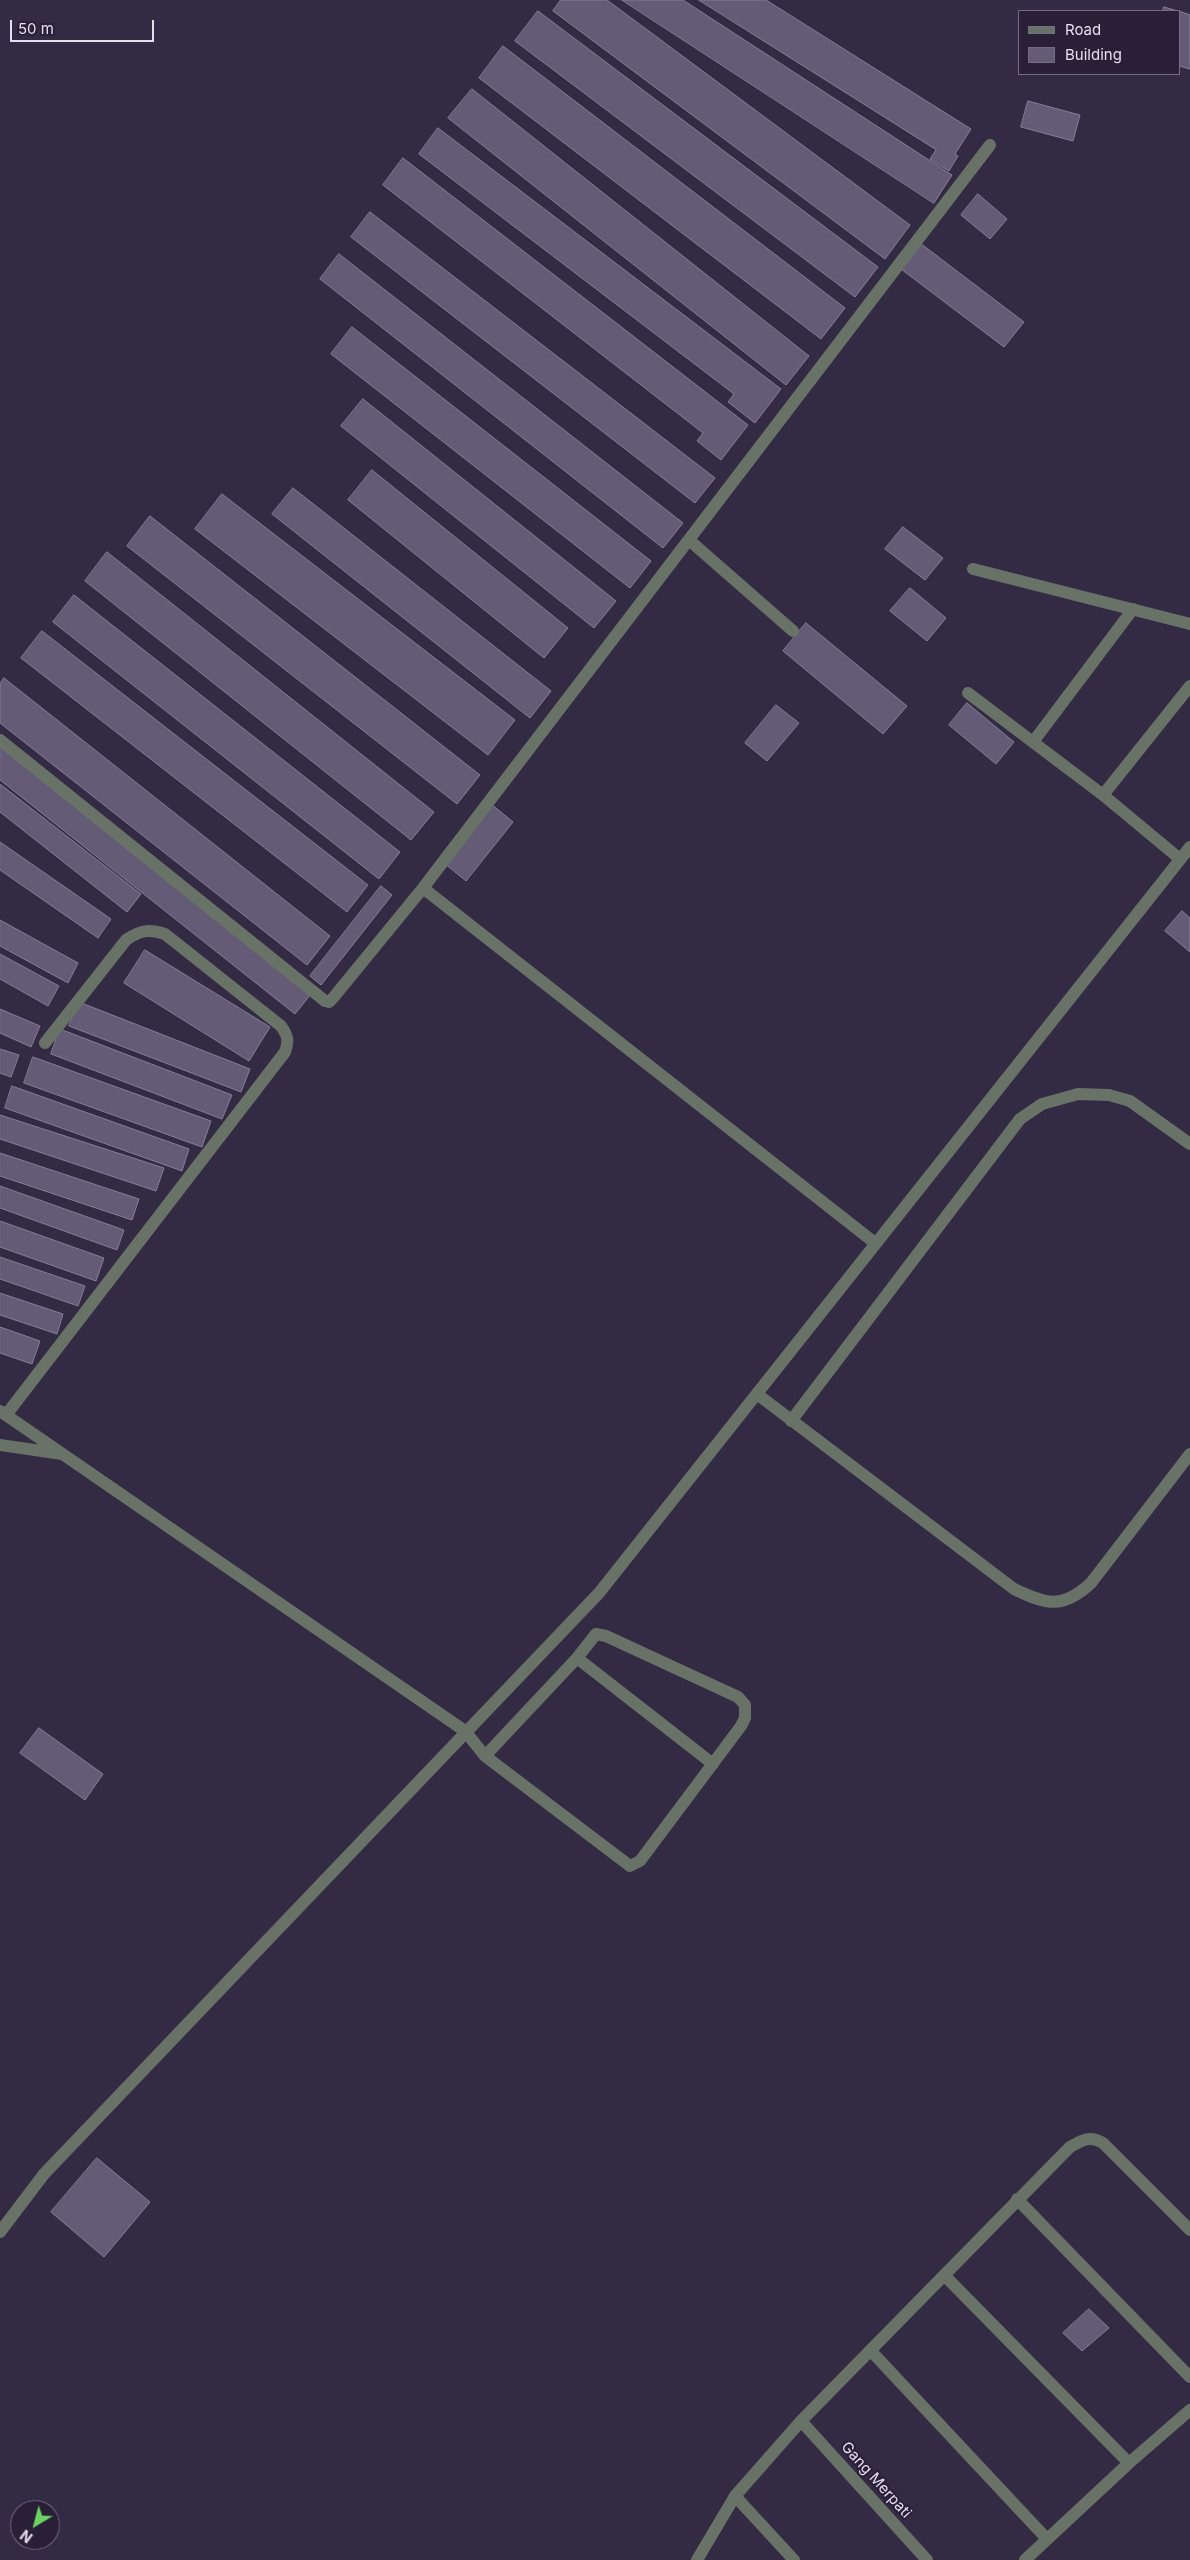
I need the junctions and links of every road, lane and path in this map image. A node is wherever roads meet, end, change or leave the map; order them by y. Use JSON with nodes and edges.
{"nodes":[{"id":1,"x":990,"y":146,"type":"dead end"},
{"id":2,"x":689,"y":540,"type":"junction"},
{"id":3,"x":973,"y":569,"type":"dead end"},
{"id":4,"x":1133,"y":610,"type":"junction"},
{"id":5,"x":1190,"y":624,"type":"edge"},
{"id":6,"x":793,"y":631,"type":"dead end"},
{"id":7,"x":1190,"y":686,"type":"edge"},
{"id":8,"x":968,"y":694,"type":"dead end"},
{"id":9,"x":0,"y":740,"type":"edge"},
{"id":10,"x":1032,"y":742,"type":"junction"},
{"id":11,"x":1103,"y":795,"type":"junction"},
{"id":12,"x":1190,"y":847,"type":"edge"},
{"id":13,"x":1180,"y":859,"type":"junction"},
{"id":14,"x":423,"y":888,"type":"junction"},
{"id":15,"x":45,"y":1043,"type":"dead end"},
{"id":16,"x":1190,"y":1144,"type":"edge"},
{"id":17,"x":875,"y":1243,"type":"junction"},
{"id":18,"x":757,"y":1394,"type":"junction"},
{"id":19,"x":3,"y":1413,"type":"edge"},
{"id":20,"x":791,"y":1421,"type":"junction"},
{"id":21,"x":0,"y":1445,"type":"edge"},
{"id":22,"x":64,"y":1454,"type":"junction"},
{"id":23,"x":1190,"y":1454,"type":"edge"},
{"id":24,"x":577,"y":1658,"type":"junction"},
{"id":25,"x":465,"y":1731,"type":"junction"},
{"id":26,"x":485,"y":1756,"type":"junction"},
{"id":27,"x":713,"y":1764,"type":"junction"},
{"id":28,"x":1017,"y":2199,"type":"junction"},
{"id":29,"x":1190,"y":2230,"type":"edge"},
{"id":30,"x":0,"y":2232,"type":"edge"},
{"id":31,"x":944,"y":2274,"type":"junction"},
{"id":32,"x":871,"y":2350,"type":"junction"},
{"id":33,"x":1190,"y":2377,"type":"edge"},
{"id":34,"x":1190,"y":2410,"type":"edge"},
{"id":35,"x":801,"y":2421,"type":"junction"},
{"id":36,"x":1129,"y":2463,"type":"junction"},
{"id":37,"x":735,"y":2496,"type":"junction"},
{"id":38,"x":1048,"y":2539,"type":"junction"},
{"id":39,"x":697,"y":2560,"type":"edge"},
{"id":40,"x":794,"y":2560,"type":"edge"},
{"id":41,"x":927,"y":2560,"type":"edge"},
{"id":42,"x":1025,"y":2560,"type":"edge"}],
"edges":[{"from":1,"to":2,"type":"street"},
{"from":2,"to":6,"type":"street"},
{"from":2,"to":14,"type":"street"},
{"from":3,"to":4,"type":"street"},
{"from":4,"to":5,"type":"street"},
{"from":4,"to":10,"type":"street"},
{"from":7,"to":11,"type":"street"},
{"from":8,"to":10,"type":"street"},
{"from":9,"to":14,"type":"street"},
{"from":10,"to":11,"type":"street"},
{"from":11,"to":13,"type":"street"},
{"from":12,"to":13,"type":"street"},
{"from":13,"to":17,"type":"street"},
{"from":14,"to":17,"type":"street"},
{"from":15,"to":19,"type":"street"},
{"from":16,"to":20,"type":"street"},
{"from":17,"to":18,"type":"street"},
{"from":18,"to":20,"type":"street"},
{"from":18,"to":25,"type":"street"},
{"from":19,"to":22,"type":"street"},
{"from":20,"to":23,"type":"street"},
{"from":21,"to":22,"type":"street"},
{"from":22,"to":25,"type":"street"},
{"from":24,"to":26,"type":"street"},
{"from":24,"to":27,"type":"street"},
{"from":24,"to":27,"type":"street"},
{"from":25,"to":26,"type":"street"},
{"from":25,"to":30,"type":"street"},
{"from":26,"to":27,"type":"street"},
{"from":28,"to":29,"type":"street"},
{"from":28,"to":31,"type":"street"},
{"from":28,"to":33,"type":"street"},
{"from":31,"to":32,"type":"street"},
{"from":31,"to":36,"type":"street"},
{"from":32,"to":35,"type":"street"},
{"from":32,"to":38,"type":"street"},
{"from":34,"to":36,"type":"street"},
{"from":35,"to":37,"type":"street"},
{"from":35,"to":41,"type":"street","name":"Gang Merpati"},
{"from":36,"to":38,"type":"street"},
{"from":37,"to":39,"type":"street"},
{"from":37,"to":40,"type":"street"},
{"from":38,"to":42,"type":"street"}]}
